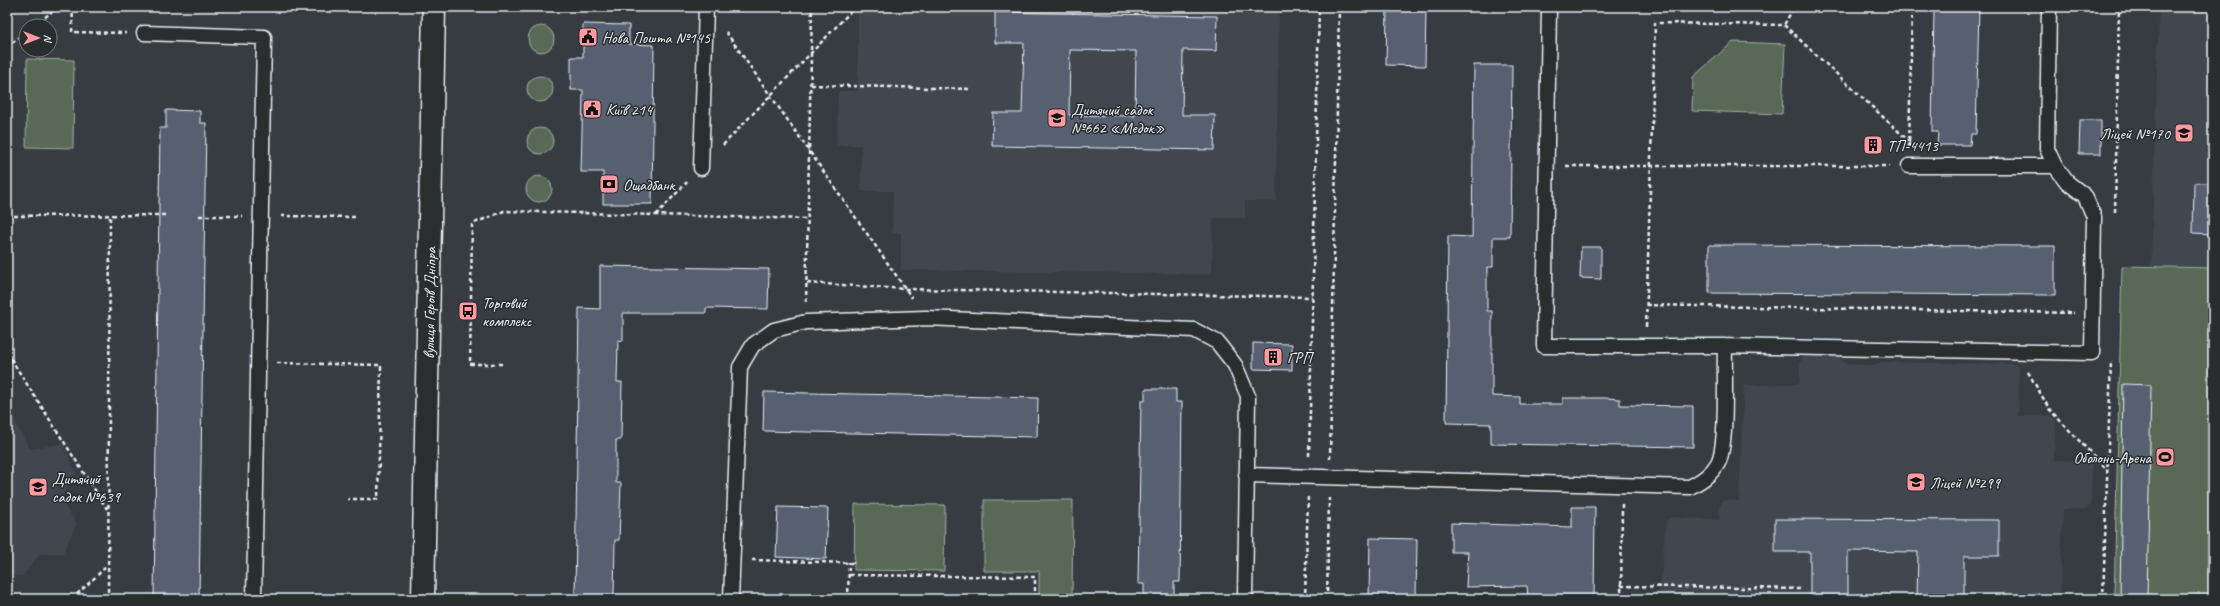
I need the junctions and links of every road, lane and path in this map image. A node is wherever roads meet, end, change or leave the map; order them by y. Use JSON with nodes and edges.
{"nodes":[{"id":1,"x":58,"y":7,"type":"edge"},
{"id":2,"x":73,"y":7,"type":"edge"},
{"id":3,"x":434,"y":7,"type":"edge"},
{"id":4,"x":706,"y":7,"type":"edge"},
{"id":5,"x":812,"y":7,"type":"edge"},
{"id":6,"x":855,"y":7,"type":"edge"},
{"id":7,"x":1319,"y":7,"type":"edge"},
{"id":8,"x":1339,"y":7,"type":"edge"},
{"id":9,"x":1549,"y":7,"type":"edge"},
{"id":10,"x":1794,"y":7,"type":"edge"},
{"id":11,"x":1912,"y":7,"type":"edge"},
{"id":12,"x":2049,"y":7,"type":"edge"},
{"id":13,"x":44,"y":18,"type":"edge"},
{"id":14,"x":1784,"y":25,"type":"junction"},
{"id":15,"x":721,"y":26,"type":"dead end"},
{"id":16,"x":144,"y":33,"type":"joint"},
{"id":17,"x":18,"y":38,"type":"edge"},
{"id":18,"x":7,"y":47,"type":"edge"},
{"id":19,"x":811,"y":51,"type":"junction"},
{"id":20,"x":811,"y":85,"type":"junction"},
{"id":21,"x":972,"y":89,"type":"dead end"},
{"id":22,"x":770,"y":96,"type":"junction"},
{"id":23,"x":1910,"y":142,"type":"junction"},
{"id":24,"x":810,"y":150,"type":"junction"},
{"id":25,"x":1548,"y":166,"type":"junction"},
{"id":26,"x":1651,"y":166,"type":"junction"},
{"id":27,"x":1909,"y":166,"type":"junction"},
{"id":28,"x":2055,"y":166,"type":"junction"},
{"id":29,"x":701,"y":168,"type":"junction"},
{"id":30,"x":165,"y":215,"type":"dead end"},
{"id":31,"x":656,"y":215,"type":"junction"},
{"id":32,"x":7,"y":216,"type":"edge"},
{"id":33,"x":110,"y":216,"type":"junction"},
{"id":34,"x":808,"y":219,"type":"junction"},
{"id":35,"x":807,"y":283,"type":"junction"},
{"id":36,"x":906,"y":289,"type":"junction"},
{"id":37,"x":1312,"y":297,"type":"junction"},
{"id":38,"x":1646,"y":305,"type":"junction"},
{"id":39,"x":2093,"y":314,"type":"junction"},
{"id":40,"x":926,"y":318,"type":"junction"},
{"id":41,"x":806,"y":322,"type":"junction"},
{"id":42,"x":1645,"y":345,"type":"junction"},
{"id":43,"x":1725,"y":346,"type":"junction"},
{"id":44,"x":2018,"y":352,"type":"junction"},
{"id":45,"x":7,"y":353,"type":"edge"},
{"id":46,"x":258,"y":363,"type":"junction"},
{"id":47,"x":502,"y":364,"type":"dead end"},
{"id":48,"x":2108,"y":471,"type":"dead end"},
{"id":49,"x":1246,"y":475,"type":"junction"},
{"id":50,"x":1308,"y":476,"type":"junction"},
{"id":51,"x":1330,"y":477,"type":"junction"},
{"id":52,"x":1622,"y":486,"type":"junction"},
{"id":53,"x":348,"y":499,"type":"dead end"},
{"id":54,"x":108,"y":510,"type":"junction"},
{"id":55,"x":732,"y":560,"type":"junction"},
{"id":56,"x":849,"y":562,"type":"junction"},
{"id":57,"x":854,"y":563,"type":"dead end"},
{"id":58,"x":108,"y":566,"type":"junction"},
{"id":59,"x":849,"y":575,"type":"junction"},
{"id":60,"x":1621,"y":586,"type":"junction"},
{"id":61,"x":1803,"y":589,"type":"dead end"},
{"id":62,"x":72,"y":599,"type":"edge"},
{"id":63,"x":108,"y":599,"type":"edge"},
{"id":64,"x":254,"y":599,"type":"edge"},
{"id":65,"x":423,"y":599,"type":"edge"},
{"id":66,"x":731,"y":599,"type":"edge"},
{"id":67,"x":848,"y":599,"type":"edge"},
{"id":68,"x":1035,"y":599,"type":"edge"},
{"id":69,"x":1245,"y":599,"type":"edge"},
{"id":70,"x":1305,"y":599,"type":"edge"},
{"id":71,"x":1327,"y":599,"type":"edge"},
{"id":72,"x":1621,"y":599,"type":"edge"}],
"edges":[{"from":1,"to":13,"type":"path"},
{"from":2,"to":16,"type":"path"},
{"from":3,"to":65,"type":"main road","name":"вулиця Героїв Дніпра"},
{"from":4,"to":29,"type":"lane"},
{"from":5,"to":19,"type":"path"},
{"from":6,"to":19,"type":"path"},
{"from":7,"to":37,"type":"path"},
{"from":8,"to":51,"type":"path"},
{"from":9,"to":25,"type":"lane"},
{"from":10,"to":14,"type":"path"},
{"from":11,"to":23,"type":"path"},
{"from":12,"to":28,"type":"lane"},
{"from":14,"to":23,"type":"path"},
{"from":14,"to":26,"type":"path"},
{"from":15,"to":22,"type":"path"},
{"from":16,"to":46,"type":"lane"},
{"from":17,"to":18,"type":"path"},
{"from":19,"to":20,"type":"path"},
{"from":19,"to":22,"type":"path"},
{"from":20,"to":21,"type":"path"},
{"from":20,"to":24,"type":"path"},
{"from":22,"to":24,"type":"path"},
{"from":22,"to":29,"type":"path"},
{"from":23,"to":27,"type":"path"},
{"from":24,"to":34,"type":"path"},
{"from":24,"to":36,"type":"path"},
{"from":25,"to":26,"type":"path"},
{"from":25,"to":42,"type":"lane"},
{"from":26,"to":27,"type":"path"},
{"from":26,"to":38,"type":"path"},
{"from":27,"to":28,"type":"lane"},
{"from":28,"to":39,"type":"lane"},
{"from":29,"to":31,"type":"path"},
{"from":30,"to":33,"type":"path"},
{"from":31,"to":34,"type":"path"},
{"from":31,"to":47,"type":"path"},
{"from":32,"to":33,"type":"path"},
{"from":33,"to":54,"type":"path"},
{"from":34,"to":35,"type":"path"},
{"from":35,"to":36,"type":"path"},
{"from":35,"to":41,"type":"path"},
{"from":36,"to":37,"type":"path"},
{"from":36,"to":40,"type":"path"},
{"from":37,"to":50,"type":"path"},
{"from":38,"to":39,"type":"path"},
{"from":38,"to":42,"type":"path"},
{"from":39,"to":44,"type":"lane"},
{"from":40,"to":41,"type":"lane"},
{"from":40,"to":49,"type":"lane"},
{"from":41,"to":55,"type":"lane"},
{"from":42,"to":43,"type":"lane"},
{"from":43,"to":44,"type":"lane"},
{"from":43,"to":52,"type":"lane"},
{"from":44,"to":48,"type":"path"},
{"from":45,"to":54,"type":"path"},
{"from":46,"to":53,"type":"path"},
{"from":46,"to":64,"type":"lane"},
{"from":49,"to":50,"type":"lane"},
{"from":49,"to":69,"type":"lane"},
{"from":50,"to":51,"type":"lane"},
{"from":50,"to":70,"type":"path"},
{"from":51,"to":52,"type":"lane"},
{"from":51,"to":71,"type":"path"},
{"from":52,"to":60,"type":"path"},
{"from":54,"to":58,"type":"path"},
{"from":55,"to":56,"type":"path"},
{"from":55,"to":66,"type":"lane"},
{"from":56,"to":57,"type":"path"},
{"from":56,"to":59,"type":"path"},
{"from":58,"to":62,"type":"path"},
{"from":58,"to":63,"type":"path"},
{"from":59,"to":67,"type":"path"},
{"from":59,"to":68,"type":"path"},
{"from":60,"to":61,"type":"path"},
{"from":60,"to":72,"type":"path"}]}
